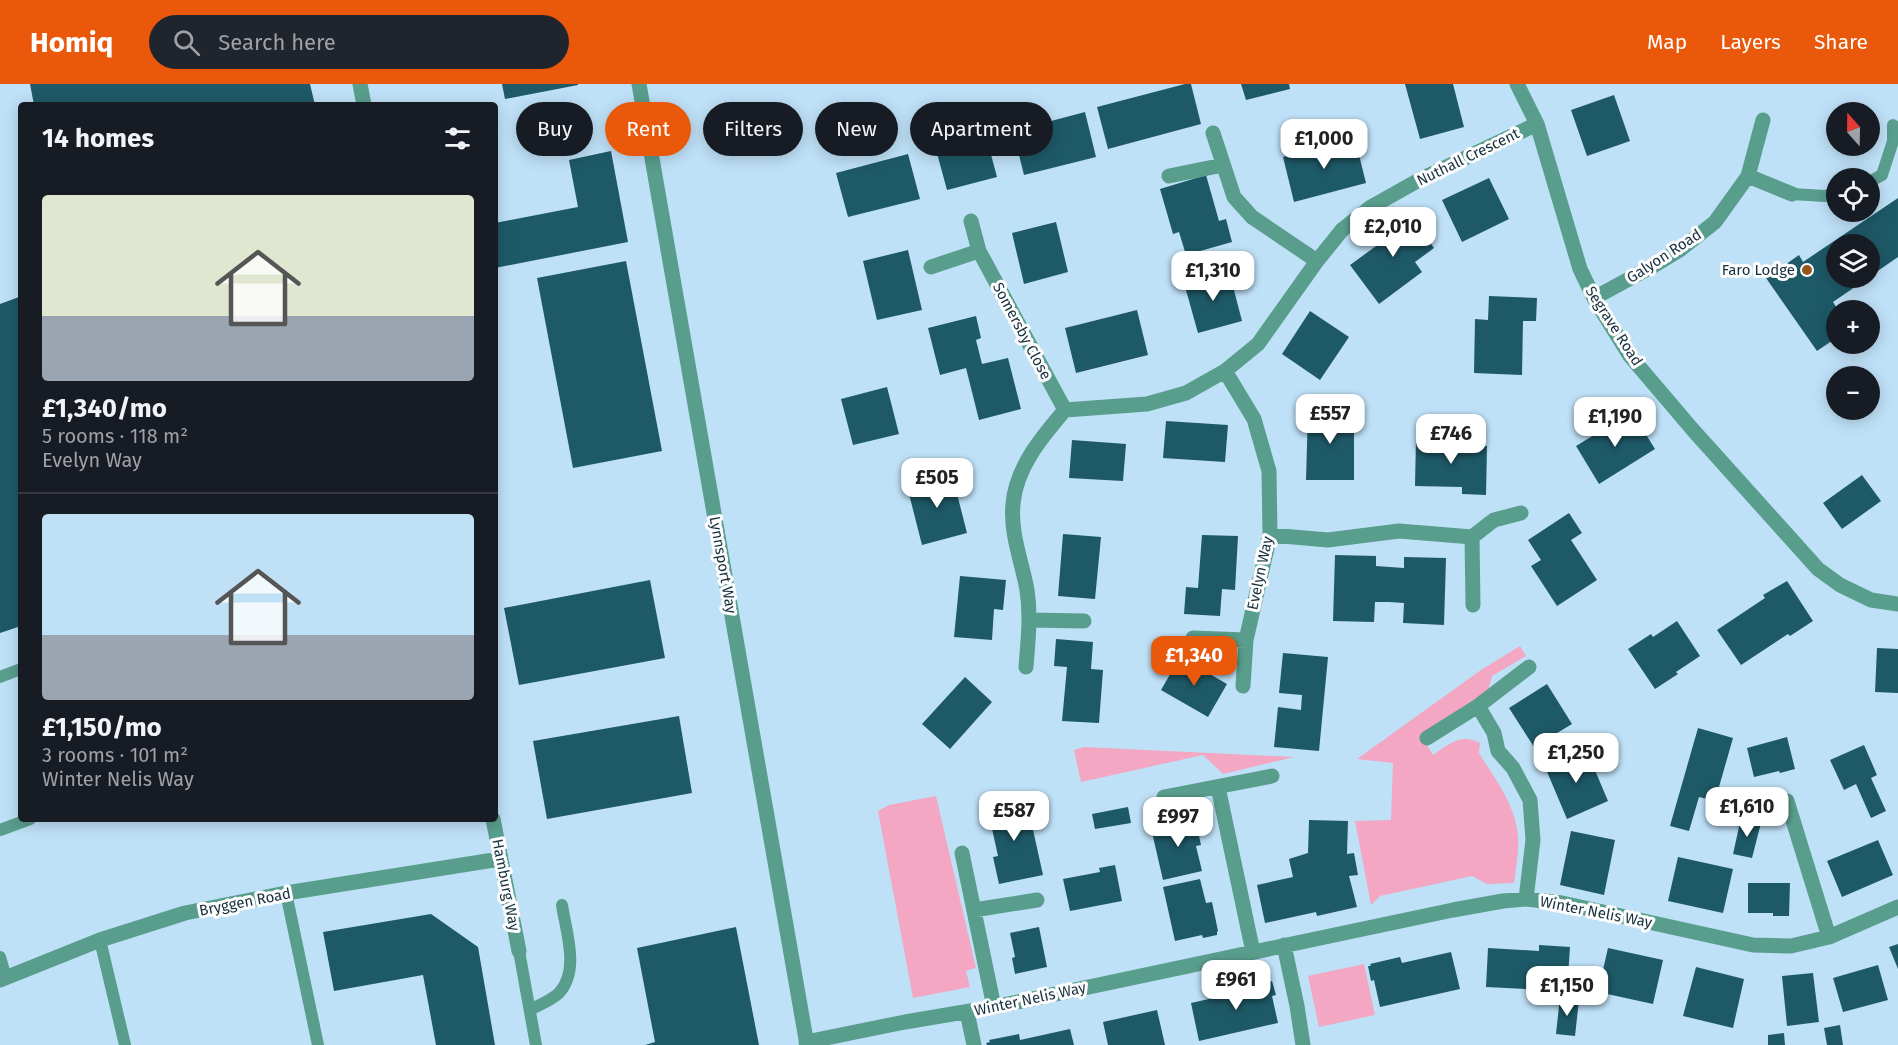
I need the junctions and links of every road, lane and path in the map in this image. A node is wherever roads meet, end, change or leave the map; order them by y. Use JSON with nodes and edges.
{"nodes":[{"id":1,"x":360,"y":84,"type":"edge"},
{"id":2,"x":639,"y":84,"type":"edge"},
{"id":3,"x":1517,"y":84,"type":"edge"},
{"id":4,"x":363,"y":102,"type":"edge"},
{"id":5,"x":1763,"y":120,"type":"dead end"},
{"id":6,"x":1537,"y":124,"type":"junction"},
{"id":7,"x":1893,"y":125,"type":"dead end"},
{"id":8,"x":1213,"y":133,"type":"dead end"},
{"id":9,"x":1223,"y":165,"type":"junction"},
{"id":10,"x":1168,"y":176,"type":"dead end"},
{"id":11,"x":1748,"y":176,"type":"junction"},
{"id":12,"x":1880,"y":176,"type":"edge"},
{"id":13,"x":1792,"y":194,"type":"joint"},
{"id":14,"x":1826,"y":196,"type":"edge"},
{"id":15,"x":971,"y":222,"type":"dead end"},
{"id":16,"x":979,"y":251,"type":"junction"},
{"id":17,"x":1317,"y":261,"type":"junction"},
{"id":18,"x":931,"y":267,"type":"dead end"},
{"id":19,"x":1594,"y":298,"type":"junction"},
{"id":20,"x":1225,"y":371,"type":"junction"},
{"id":21,"x":1065,"y":410,"type":"junction"},
{"id":22,"x":1521,"y":513,"type":"dead end"},
{"id":23,"x":1270,"y":535,"type":"junction"},
{"id":24,"x":1472,"y":537,"type":"junction"},
{"id":25,"x":1898,"y":604,"type":"edge"},
{"id":26,"x":1473,"y":605,"type":"dead end"},
{"id":27,"x":1030,"y":620,"type":"junction"},
{"id":28,"x":1084,"y":621,"type":"dead end"},
{"id":29,"x":1194,"y":638,"type":"dead end"},
{"id":30,"x":1246,"y":640,"type":"junction"},
{"id":31,"x":1026,"y":667,"type":"dead end"},
{"id":32,"x":1529,"y":667,"type":"dead end"},
{"id":33,"x":18,"y":670,"type":"edge"},
{"id":34,"x":0,"y":677,"type":"edge"},
{"id":35,"x":1243,"y":686,"type":"dead end"},
{"id":36,"x":1478,"y":706,"type":"junction"},
{"id":37,"x":1427,"y":738,"type":"dead end"},
{"id":38,"x":1272,"y":776,"type":"dead end"},
{"id":39,"x":1218,"y":787,"type":"junction"},
{"id":40,"x":1164,"y":797,"type":"dead end"},
{"id":41,"x":1787,"y":801,"type":"dead end"},
{"id":42,"x":22,"y":822,"type":"edge"},
{"id":43,"x":494,"y":822,"type":"edge"},
{"id":44,"x":0,"y":830,"type":"edge"},
{"id":45,"x":962,"y":853,"type":"dead end"},
{"id":46,"x":500,"y":859,"type":"junction"},
{"id":47,"x":286,"y":893,"type":"junction"},
{"id":48,"x":1526,"y":899,"type":"junction"},
{"id":49,"x":1037,"y":900,"type":"dead end"},
{"id":50,"x":562,"y":905,"type":"dead end"},
{"id":51,"x":1898,"y":907,"type":"edge"},
{"id":52,"x":974,"y":910,"type":"junction"},
{"id":53,"x":1829,"y":937,"type":"junction"},
{"id":54,"x":100,"y":940,"type":"junction"},
{"id":55,"x":1284,"y":945,"type":"junction"},
{"id":56,"x":519,"y":951,"type":"joint"},
{"id":57,"x":1253,"y":951,"type":"junction"},
{"id":58,"x":0,"y":957,"type":"edge"},
{"id":59,"x":3,"y":979,"type":"edge"},
{"id":60,"x":994,"y":1007,"type":"junction"},
{"id":61,"x":530,"y":1010,"type":"junction"},
{"id":62,"x":967,"y":1012,"type":"junction"},
{"id":63,"x":807,"y":1044,"type":"edge"},
{"id":64,"x":125,"y":1045,"type":"edge"},
{"id":65,"x":318,"y":1045,"type":"edge"},
{"id":66,"x":536,"y":1045,"type":"edge"},
{"id":67,"x":974,"y":1045,"type":"edge"},
{"id":68,"x":1303,"y":1045,"type":"edge"}],
"edges":[{"from":1,"to":4,"type":"street"},
{"from":2,"to":63,"type":"street","name":"Lynnsport Way"},
{"from":3,"to":6,"type":"street","name":"Segrave Road"},
{"from":5,"to":11,"type":"street","name":"Galyon Road"},
{"from":6,"to":17,"type":"street","name":"Nuthall Crescent"},
{"from":6,"to":19,"type":"street","name":"Segrave Road"},
{"from":7,"to":12,"type":"lane"},
{"from":8,"to":9,"type":"street"},
{"from":9,"to":10,"type":"street"},
{"from":9,"to":17,"type":"street"},
{"from":11,"to":13,"type":"street"},
{"from":11,"to":19,"type":"street","name":"Galyon Road"},
{"from":13,"to":14,"type":"lane"},
{"from":15,"to":16,"type":"street","name":"Somersby Close"},
{"from":16,"to":18,"type":"street"},
{"from":16,"to":21,"type":"street","name":"Somersby Close"},
{"from":17,"to":20,"type":"street","name":"Nuthall Crescent"},
{"from":19,"to":25,"type":"street","name":"Segrave Road"},
{"from":20,"to":21,"type":"street","name":"Nuthall Crescent"},
{"from":20,"to":23,"type":"street","name":"Evelyn Way"},
{"from":21,"to":27,"type":"street"},
{"from":22,"to":24,"type":"street"},
{"from":23,"to":24,"type":"street"},
{"from":23,"to":30,"type":"street","name":"Evelyn Way"},
{"from":24,"to":26,"type":"street"},
{"from":27,"to":28,"type":"street"},
{"from":27,"to":31,"type":"street"},
{"from":29,"to":30,"type":"street"},
{"from":30,"to":35,"type":"street","name":"Evelyn Way"},
{"from":32,"to":36,"type":"street"},
{"from":33,"to":34,"type":"lane"},
{"from":36,"to":37,"type":"street"},
{"from":36,"to":48,"type":"street"},
{"from":38,"to":39,"type":"street"},
{"from":39,"to":40,"type":"street"},
{"from":39,"to":57,"type":"street"},
{"from":41,"to":53,"type":"street"},
{"from":42,"to":44,"type":"lane"},
{"from":43,"to":46,"type":"street","name":"Hamburg Way"},
{"from":45,"to":52,"type":"street"},
{"from":46,"to":47,"type":"street","name":"Bryggen Road"},
{"from":46,"to":56,"type":"street","name":"Hamburg Way"},
{"from":47,"to":54,"type":"street","name":"Bryggen Road"},
{"from":47,"to":65,"type":"lane"},
{"from":48,"to":53,"type":"street","name":"Winter Nelis Way"},
{"from":48,"to":55,"type":"street","name":"Winter Nelis Way"},
{"from":49,"to":52,"type":"street"},
{"from":50,"to":61,"type":"lane"},
{"from":51,"to":53,"type":"street","name":"Winter Nelis Way"},
{"from":52,"to":60,"type":"street"},
{"from":54,"to":59,"type":"street","name":"Bryggen Road"},
{"from":54,"to":64,"type":"lane"},
{"from":55,"to":57,"type":"street","name":"Winter Nelis Way"},
{"from":55,"to":68,"type":"street"},
{"from":56,"to":61,"type":"lane"},
{"from":57,"to":60,"type":"street","name":"Winter Nelis Way"},
{"from":58,"to":59,"type":"lane"},
{"from":60,"to":62,"type":"street","name":"Winter Nelis Way"},
{"from":61,"to":66,"type":"lane"},
{"from":62,"to":63,"type":"street","name":"Winter Nelis Way"},
{"from":62,"to":67,"type":"street"}]}
